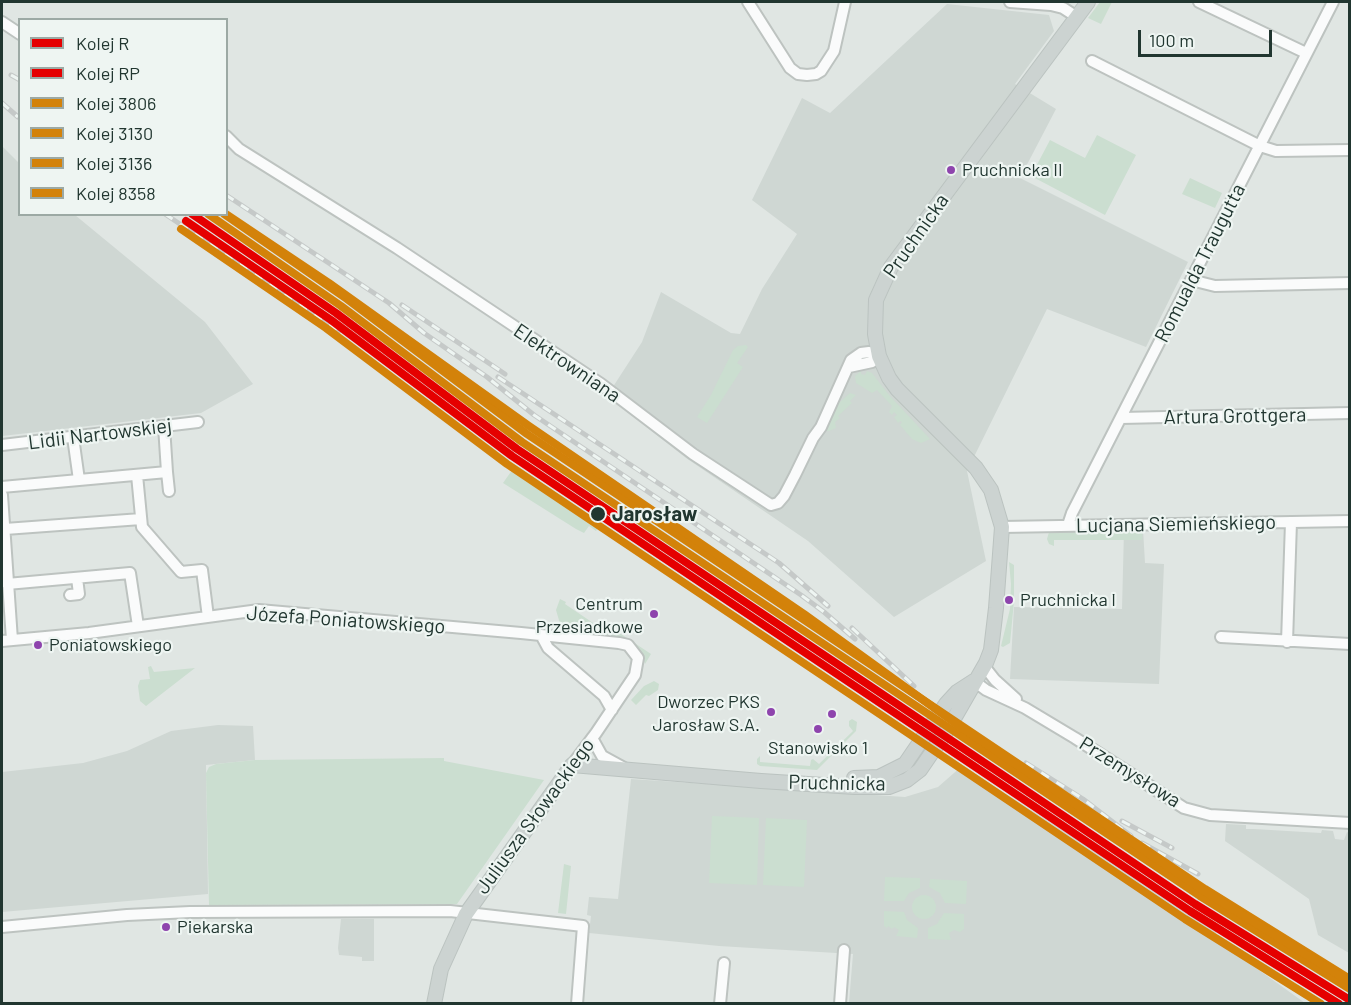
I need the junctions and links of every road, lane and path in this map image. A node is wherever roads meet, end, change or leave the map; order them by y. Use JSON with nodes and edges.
{"nodes":[{"id":1,"x":748,"y":2,"type":"edge"},
{"id":2,"x":845,"y":2,"type":"edge"},
{"id":3,"x":1010,"y":2,"type":"edge"},
{"id":4,"x":1088,"y":2,"type":"edge"},
{"id":5,"x":1199,"y":2,"type":"edge"},
{"id":6,"x":1333,"y":2,"type":"edge"},
{"id":7,"x":1077,"y":17,"type":"junction"},
{"id":8,"x":2,"y":22,"type":"edge"},
{"id":9,"x":18,"y":33,"type":"edge"},
{"id":10,"x":1306,"y":53,"type":"junction"},
{"id":11,"x":1092,"y":61,"type":"dead end"},
{"id":12,"x":228,"y":138,"type":"edge"},
{"id":13,"x":1260,"y":146,"type":"junction"},
{"id":14,"x":1350,"y":150,"type":"edge"},
{"id":15,"x":1191,"y":279,"type":"junction"},
{"id":16,"x":1350,"y":283,"type":"edge"},
{"id":17,"x":879,"y":356,"type":"junction"},
{"id":18,"x":1350,"y":413,"type":"edge"},
{"id":19,"x":1121,"y":418,"type":"junction"},
{"id":20,"x":198,"y":422,"type":"dead end"},
{"id":21,"x":164,"y":426,"type":"junction"},
{"id":22,"x":73,"y":437,"type":"junction"},
{"id":23,"x":2,"y":445,"type":"edge"},
{"id":24,"x":167,"y":472,"type":"junction"},
{"id":25,"x":137,"y":475,"type":"junction"},
{"id":26,"x":79,"y":480,"type":"junction"},
{"id":27,"x":2,"y":487,"type":"edge"},
{"id":28,"x":169,"y":490,"type":"dead end"},
{"id":29,"x":2,"y":495,"type":"edge"},
{"id":30,"x":141,"y":519,"type":"junction"},
{"id":31,"x":1350,"y":521,"type":"edge"},
{"id":32,"x":1291,"y":522,"type":"junction"},
{"id":33,"x":1068,"y":525,"type":"junction"},
{"id":34,"x":1002,"y":527,"type":"junction"},
{"id":35,"x":5,"y":529,"type":"junction"},
{"id":36,"x":77,"y":578,"type":"junction"},
{"id":37,"x":7,"y":584,"type":"junction"},
{"id":38,"x":70,"y":595,"type":"dead end"},
{"id":39,"x":208,"y":617,"type":"junction"},
{"id":40,"x":138,"y":626,"type":"junction"},
{"id":41,"x":541,"y":635,"type":"junction"},
{"id":42,"x":1221,"y":637,"type":"dead end"},
{"id":43,"x":7,"y":640,"type":"edge"},
{"id":44,"x":1287,"y":642,"type":"junction"},
{"id":45,"x":619,"y":643,"type":"joint"},
{"id":46,"x":1350,"y":644,"type":"edge"},
{"id":47,"x":984,"y":666,"type":"junction"},
{"id":48,"x":974,"y":681,"type":"junction"},
{"id":49,"x":1025,"y":708,"type":"junction"},
{"id":50,"x":612,"y":710,"type":"junction"},
{"id":51,"x":592,"y":738,"type":"junction"},
{"id":52,"x":572,"y":765,"type":"junction"},
{"id":53,"x":624,"y":768,"type":"junction"},
{"id":54,"x":1350,"y":823,"type":"edge"},
{"id":55,"x":466,"y":914,"type":"junction"},
{"id":56,"x":2,"y":927,"type":"edge"},
{"id":57,"x":844,"y":950,"type":"dead end"},
{"id":58,"x":724,"y":963,"type":"dead end"},
{"id":59,"x":434,"y":1004,"type":"edge"},
{"id":60,"x":577,"y":1004,"type":"edge"},
{"id":61,"x":720,"y":1004,"type":"edge"},
{"id":62,"x":840,"y":1004,"type":"edge"}],
"edges":[{"from":1,"to":2,"type":"street"},
{"from":3,"to":7,"type":"street"},
{"from":4,"to":7,"type":"main road","name":"Pruchnicka"},
{"from":5,"to":10,"type":"street"},
{"from":6,"to":10,"type":"street","name":"Romualda Traugutta"},
{"from":7,"to":17,"type":"main road","name":"Pruchnicka"},
{"from":8,"to":9,"type":"street"},
{"from":10,"to":13,"type":"street","name":"Romualda Traugutta"},
{"from":11,"to":13,"type":"street"},
{"from":12,"to":17,"type":"street","name":"Elektrowniana"},
{"from":13,"to":14,"type":"street"},
{"from":13,"to":15,"type":"street","name":"Romualda Traugutta"},
{"from":15,"to":16,"type":"street"},
{"from":15,"to":19,"type":"street","name":"Romualda Traugutta"},
{"from":17,"to":34,"type":"main road","name":"Pruchnicka"},
{"from":18,"to":19,"type":"street","name":"Artura Grottgera"},
{"from":19,"to":33,"type":"street","name":"Romualda Traugutta"},
{"from":20,"to":21,"type":"street","name":"Lidii Nartowskiej"},
{"from":21,"to":22,"type":"street","name":"Lidii Nartowskiej"},
{"from":21,"to":24,"type":"street"},
{"from":22,"to":23,"type":"street","name":"Lidii Nartowskiej"},
{"from":22,"to":26,"type":"street"},
{"from":24,"to":25,"type":"street"},
{"from":24,"to":28,"type":"street"},
{"from":25,"to":26,"type":"street"},
{"from":25,"to":30,"type":"street"},
{"from":26,"to":27,"type":"street"},
{"from":29,"to":35,"type":"street"},
{"from":30,"to":35,"type":"street"},
{"from":30,"to":39,"type":"street"},
{"from":31,"to":32,"type":"street","name":"Lucjana Siemieńskiego"},
{"from":32,"to":33,"type":"street","name":"Lucjana Siemieńskiego"},
{"from":32,"to":44,"type":"street"},
{"from":33,"to":34,"type":"street","name":"Lucjana Siemieńskiego"},
{"from":34,"to":47,"type":"main road","name":"Pruchnicka"},
{"from":35,"to":37,"type":"street"},
{"from":36,"to":37,"type":"street"},
{"from":36,"to":38,"type":"street"},
{"from":36,"to":40,"type":"street"},
{"from":37,"to":43,"type":"street"},
{"from":39,"to":40,"type":"street","name":"Józefa Poniatowskiego"},
{"from":39,"to":41,"type":"street","name":"Józefa Poniatowskiego"},
{"from":40,"to":43,"type":"street","name":"Józefa Poniatowskiego"},
{"from":41,"to":45,"type":"street","name":"Józefa Poniatowskiego"},
{"from":41,"to":50,"type":"street"},
{"from":42,"to":44,"type":"street"},
{"from":44,"to":46,"type":"street"},
{"from":45,"to":50,"type":"street","name":"Juliusza Słowackiego"},
{"from":47,"to":48,"type":"main road","name":"Pruchnicka"},
{"from":47,"to":49,"type":"street"},
{"from":48,"to":49,"type":"street"},
{"from":48,"to":53,"type":"main road","name":"Pruchnicka"},
{"from":49,"to":54,"type":"street","name":"Przemysłowa"},
{"from":50,"to":51,"type":"street","name":"Juliusza Słowackiego"},
{"from":51,"to":52,"type":"street","name":"Juliusza Słowackiego"},
{"from":51,"to":53,"type":"street","name":"Pruchnicka"},
{"from":52,"to":53,"type":"main road","name":"Pruchnicka"},
{"from":52,"to":55,"type":"main road","name":"Juliusza Słowackiego"},
{"from":55,"to":56,"type":"street"},
{"from":55,"to":59,"type":"main road","name":"Juliusza Słowackiego"},
{"from":55,"to":60,"type":"street"},
{"from":57,"to":62,"type":"street"},
{"from":58,"to":61,"type":"street"}]}
